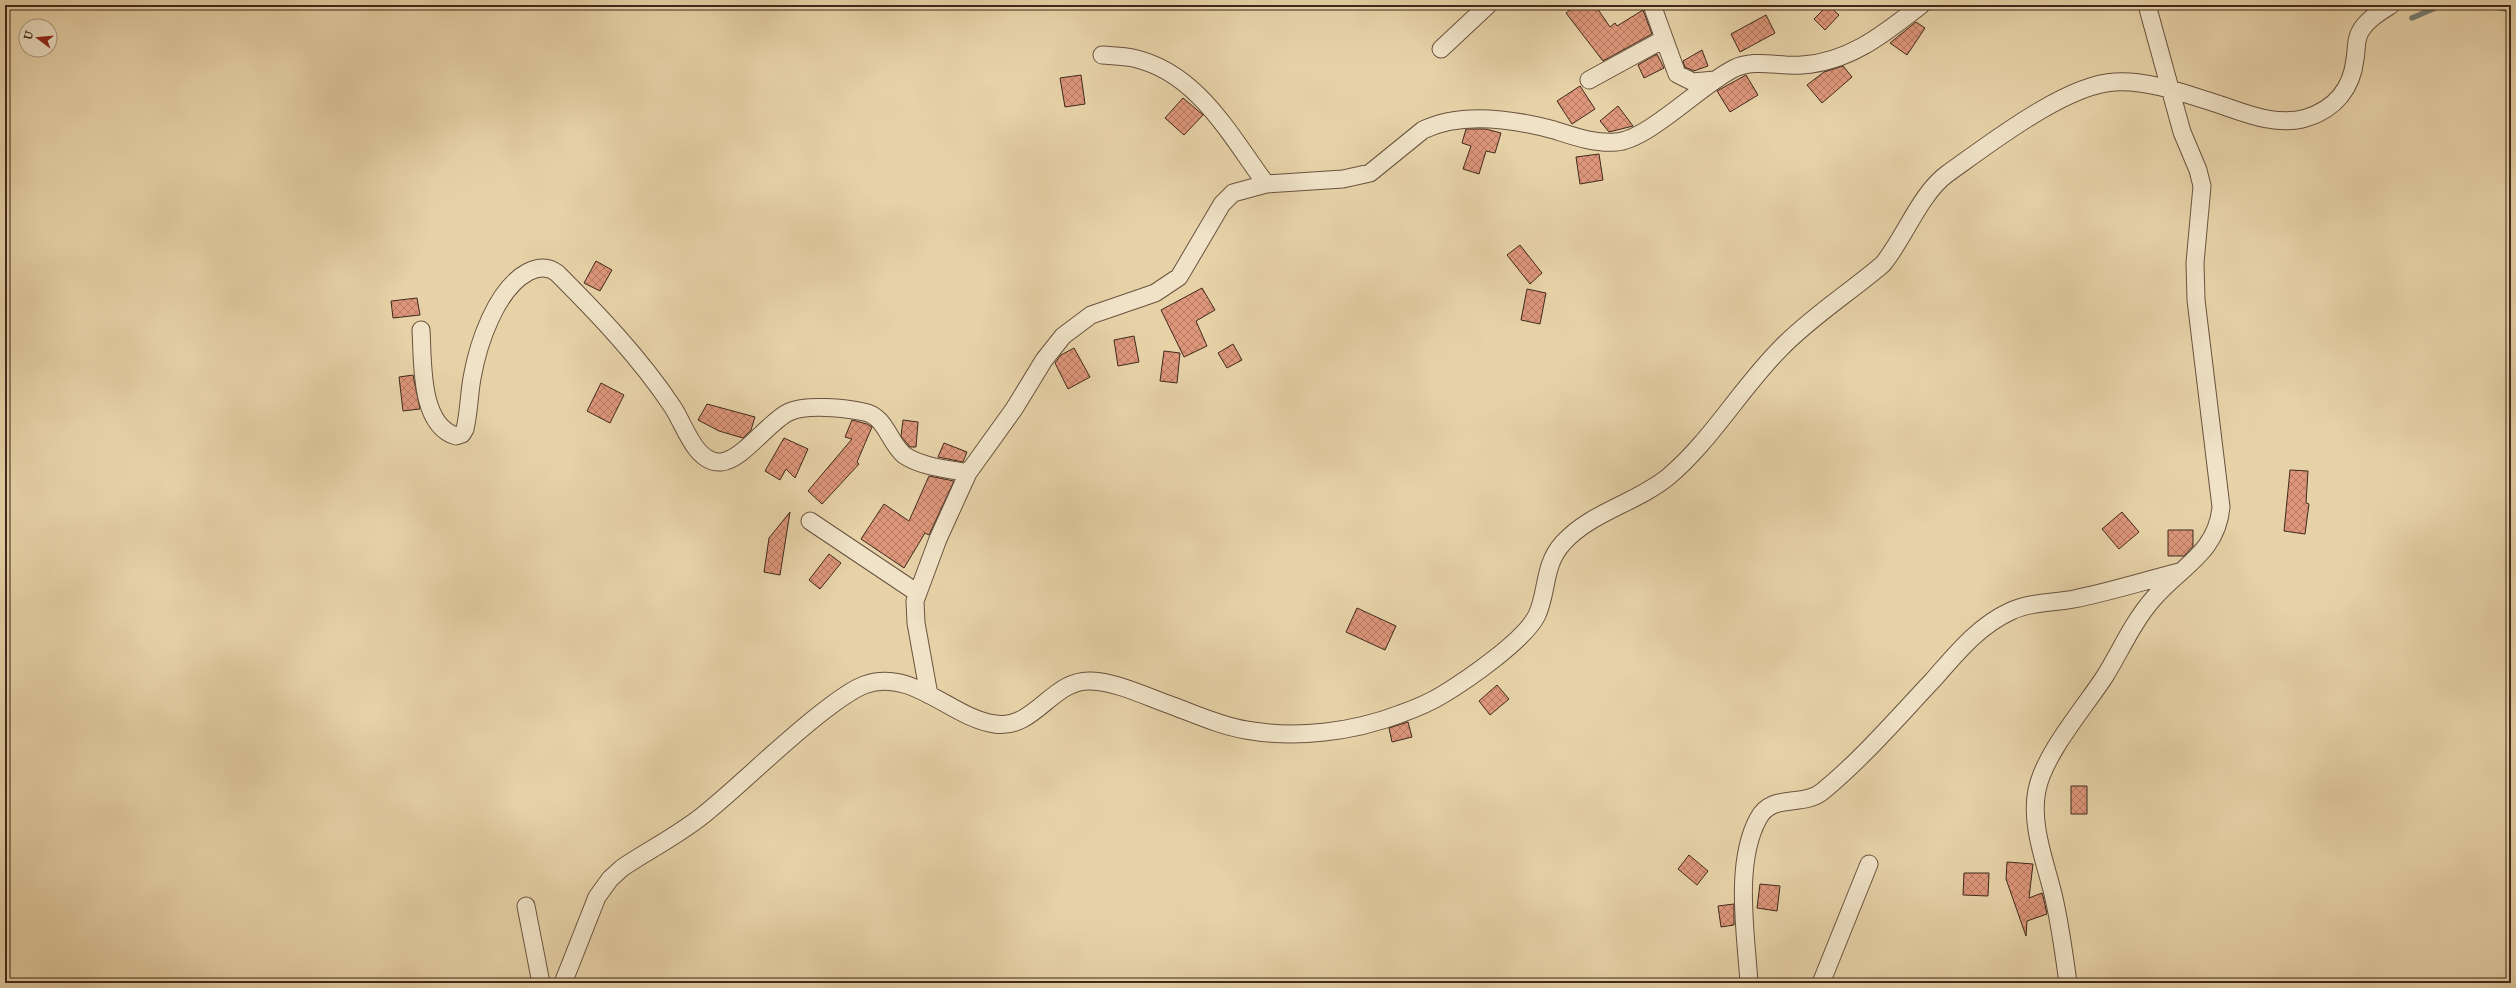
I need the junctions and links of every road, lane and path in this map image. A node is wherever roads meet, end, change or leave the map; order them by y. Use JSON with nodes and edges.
{"nodes":[{"id":1,"x":1488,"y":5,"type":"edge"},
{"id":2,"x":1652,"y":5,"type":"edge"},
{"id":3,"x":1921,"y":5,"type":"edge"},
{"id":4,"x":2147,"y":5,"type":"edge"},
{"id":5,"x":2391,"y":5,"type":"edge"},
{"id":6,"x":1664,"y":39,"type":"junction"},
{"id":7,"x":1441,"y":49,"type":"dead end"},
{"id":8,"x":1102,"y":55,"type":"dead end"},
{"id":9,"x":1589,"y":80,"type":"dead end"},
{"id":10,"x":1717,"y":80,"type":"junction"},
{"id":11,"x":2170,"y":90,"type":"junction"},
{"id":12,"x":1266,"y":184,"type":"junction"},
{"id":13,"x":421,"y":330,"type":"dead end"},
{"id":14,"x":968,"y":473,"type":"junction"},
{"id":15,"x":810,"y":521,"type":"dead end"},
{"id":16,"x":2181,"y":572,"type":"junction"},
{"id":17,"x":916,"y":592,"type":"junction"},
{"id":18,"x":930,"y":694,"type":"junction"},
{"id":19,"x":1869,"y":864,"type":"dead end"},
{"id":20,"x":526,"y":906,"type":"dead end"},
{"id":21,"x":541,"y":983,"type":"edge"},
{"id":22,"x":563,"y":983,"type":"edge"},
{"id":23,"x":1749,"y":983,"type":"edge"},
{"id":24,"x":1821,"y":983,"type":"edge"},
{"id":25,"x":2068,"y":983,"type":"edge"}],
"edges":[{"from":1,"to":7,"type":"street"},
{"from":2,"to":6,"type":"street"},
{"from":3,"to":10,"type":"street"},
{"from":4,"to":11,"type":"street"},
{"from":5,"to":11,"type":"street"},
{"from":6,"to":9,"type":"street"},
{"from":6,"to":10,"type":"street"},
{"from":8,"to":12,"type":"street"},
{"from":10,"to":12,"type":"street"},
{"from":11,"to":16,"type":"street"},
{"from":11,"to":18,"type":"street"},
{"from":12,"to":14,"type":"street"},
{"from":13,"to":14,"type":"street"},
{"from":14,"to":17,"type":"street"},
{"from":15,"to":17,"type":"street"},
{"from":16,"to":23,"type":"street"},
{"from":16,"to":25,"type":"street"},
{"from":17,"to":18,"type":"street"},
{"from":18,"to":22,"type":"street"},
{"from":19,"to":24,"type":"street"},
{"from":20,"to":21,"type":"street"}]}
